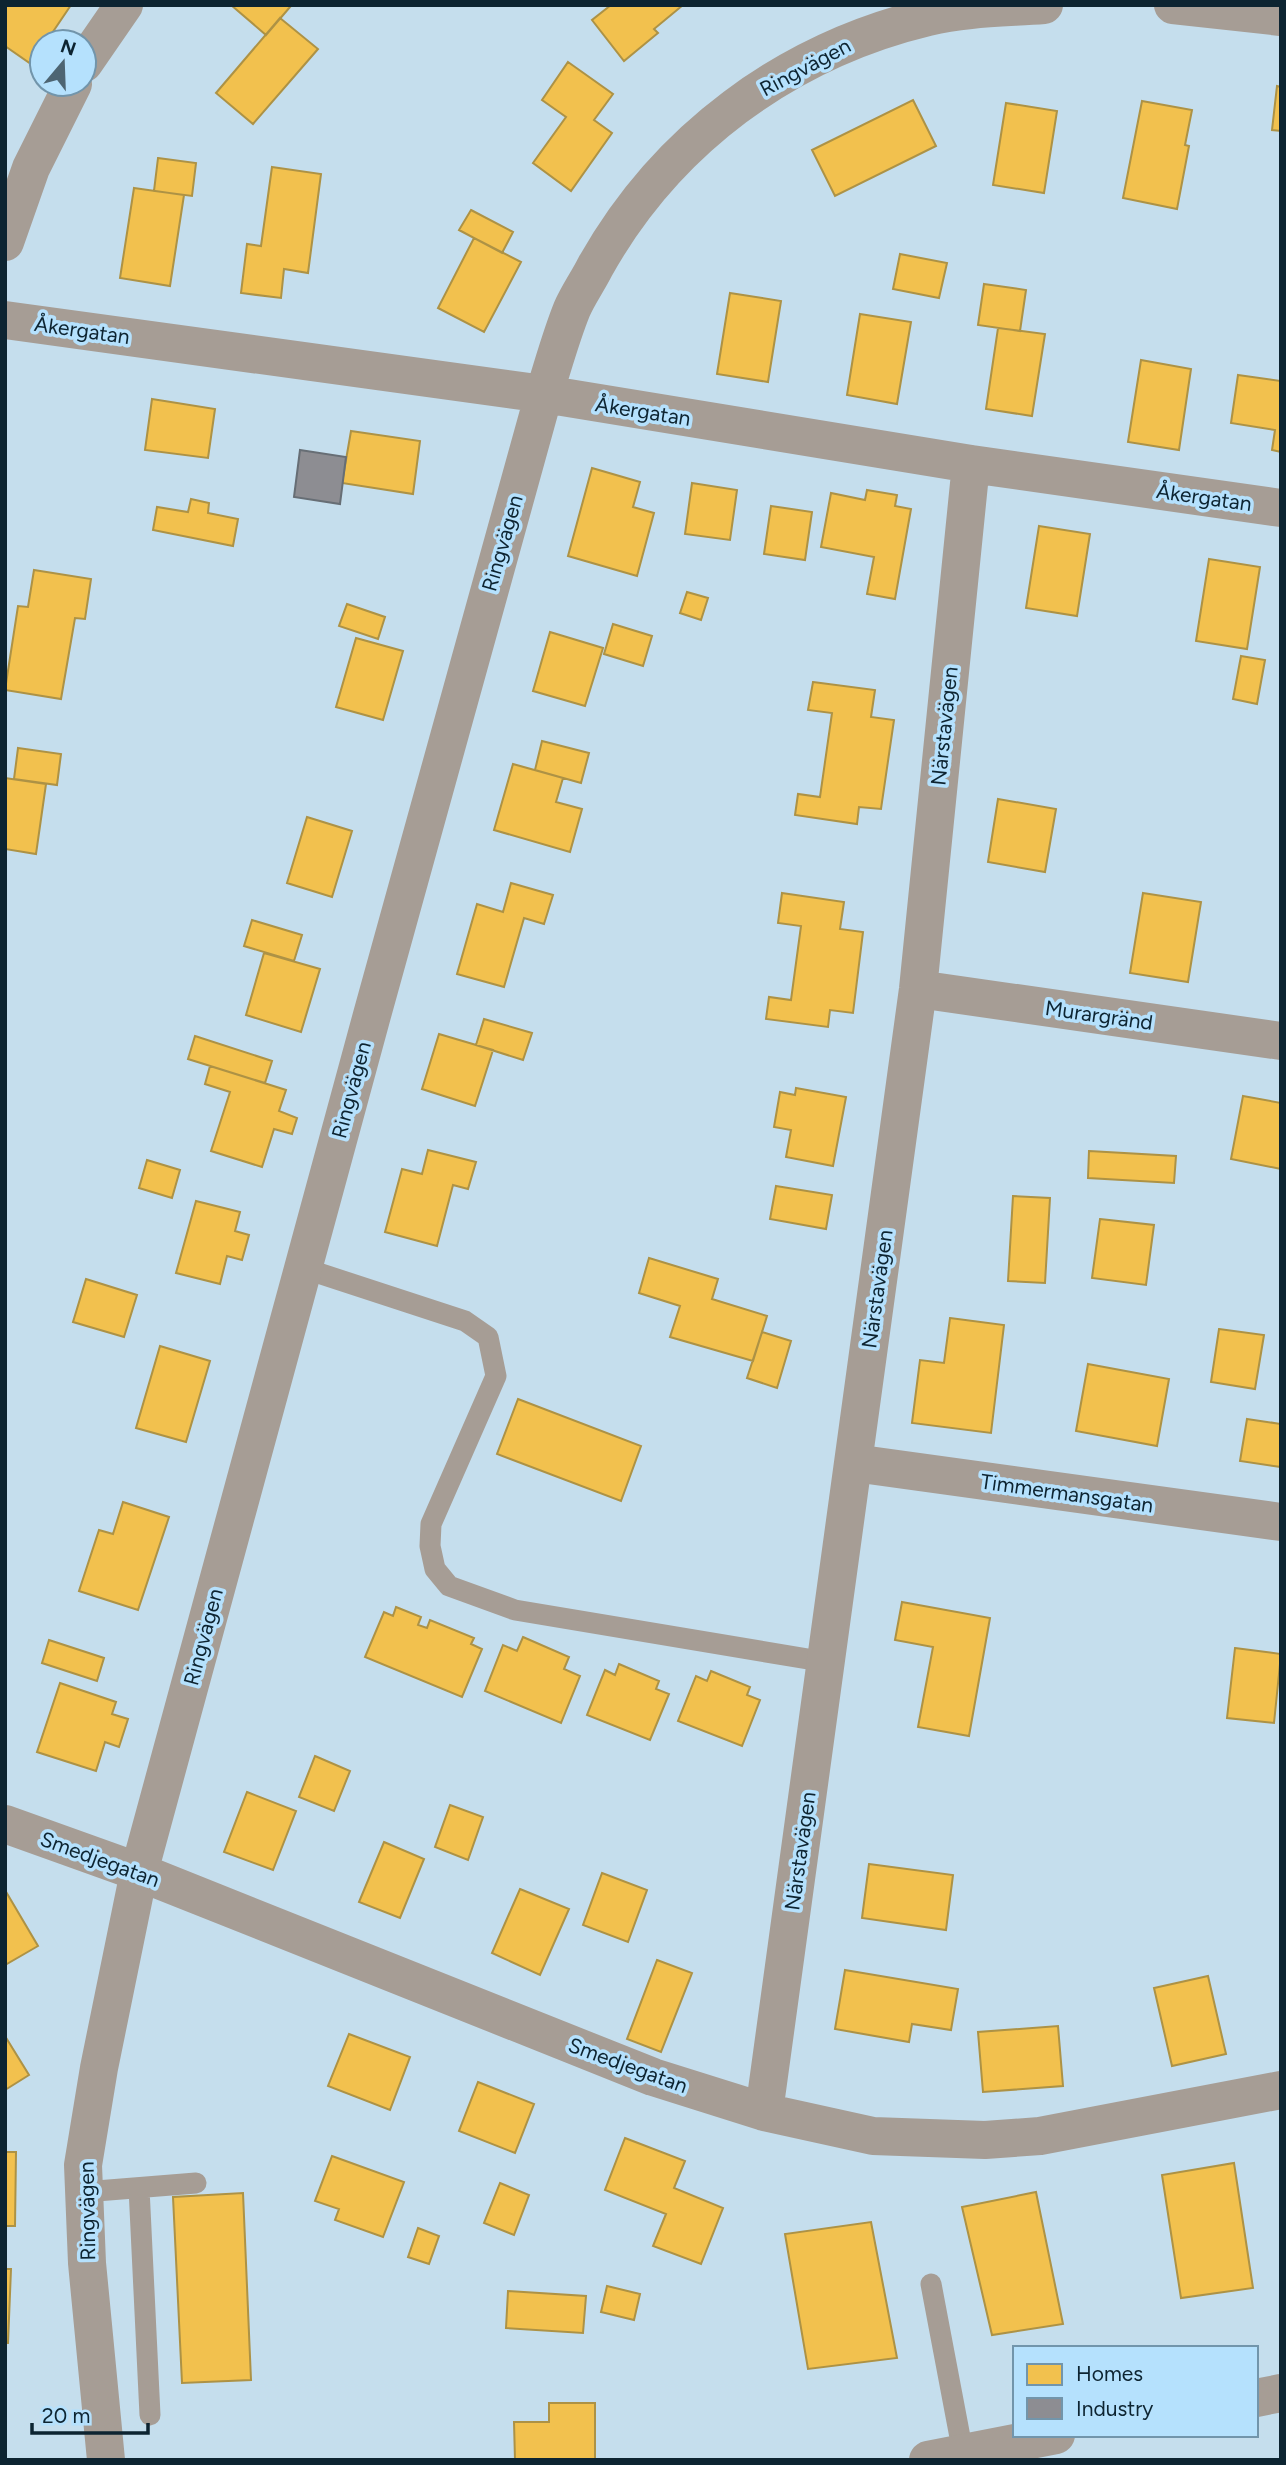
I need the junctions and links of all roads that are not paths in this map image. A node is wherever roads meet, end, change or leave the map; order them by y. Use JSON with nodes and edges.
{"nodes":[{"id":1,"x":124,"y":5,"type":"edge"},
{"id":2,"x":1044,"y":5,"type":"edge"},
{"id":3,"x":1173,"y":5,"type":"edge"},
{"id":4,"x":1281,"y":17,"type":"edge"},
{"id":5,"x":98,"y":43,"type":"edge"},
{"id":6,"x":67,"y":98,"type":"edge"},
{"id":7,"x":5,"y":242,"type":"edge"},
{"id":8,"x":5,"y":320,"type":"edge"},
{"id":9,"x":544,"y":394,"type":"junction"},
{"id":10,"x":971,"y":464,"type":"junction"},
{"id":11,"x":1281,"y":508,"type":"edge"},
{"id":12,"x":918,"y":989,"type":"junction"},
{"id":13,"x":1281,"y":1041,"type":"edge"},
{"id":14,"x":303,"y":1268,"type":"junction"},
{"id":15,"x":854,"y":1464,"type":"junction"},
{"id":16,"x":1281,"y":1522,"type":"edge"},
{"id":17,"x":826,"y":1662,"type":"junction"},
{"id":18,"x":5,"y":1824,"type":"edge"},
{"id":19,"x":139,"y":1872,"type":"junction"},
{"id":20,"x":1281,"y":2090,"type":"edge"},
{"id":21,"x":764,"y":2112,"type":"junction"},
{"id":22,"x":196,"y":2183,"type":"dead end"},
{"id":23,"x":139,"y":2188,"type":"junction"},
{"id":24,"x":84,"y":2192,"type":"junction"},
{"id":25,"x":931,"y":2284,"type":"dead end"},
{"id":26,"x":1281,"y":2393,"type":"edge"},
{"id":27,"x":1258,"y":2398,"type":"edge"},
{"id":28,"x":150,"y":2415,"type":"dead end"},
{"id":29,"x":1046,"y":2437,"type":"edge"},
{"id":30,"x":946,"y":2456,"type":"edge"},
{"id":31,"x":106,"y":2460,"type":"edge"}],
"edges":[{"from":1,"to":5,"type":"street"},
{"from":2,"to":9,"type":"street","name":"Ringvägen"},
{"from":3,"to":4,"type":"street"},
{"from":6,"to":7,"type":"street"},
{"from":8,"to":9,"type":"street","name":"Åkergatan"},
{"from":9,"to":10,"type":"street","name":"Åkergatan"},
{"from":9,"to":14,"type":"street","name":"Ringvägen"},
{"from":10,"to":11,"type":"street","name":"Åkergatan"},
{"from":10,"to":12,"type":"street","name":"Närstavägen"},
{"from":12,"to":13,"type":"street","name":"Murargränd"},
{"from":12,"to":15,"type":"street","name":"Närstavägen"},
{"from":14,"to":17,"type":"lane"},
{"from":14,"to":19,"type":"street","name":"Ringvägen"},
{"from":15,"to":16,"type":"street","name":"Timmermansgatan"},
{"from":15,"to":17,"type":"street","name":"Närstavägen"},
{"from":17,"to":21,"type":"street","name":"Närstavägen"},
{"from":18,"to":19,"type":"street","name":"Smedjegatan"},
{"from":19,"to":21,"type":"street","name":"Smedjegatan"},
{"from":19,"to":24,"type":"street","name":"Ringvägen"},
{"from":20,"to":21,"type":"street","name":"Smedjegatan"},
{"from":22,"to":23,"type":"lane"},
{"from":23,"to":24,"type":"lane"},
{"from":23,"to":28,"type":"lane"},
{"from":24,"to":31,"type":"street","name":"Ringvägen"},
{"from":25,"to":30,"type":"lane"},
{"from":26,"to":27,"type":"street"},
{"from":29,"to":30,"type":"street"}]}
